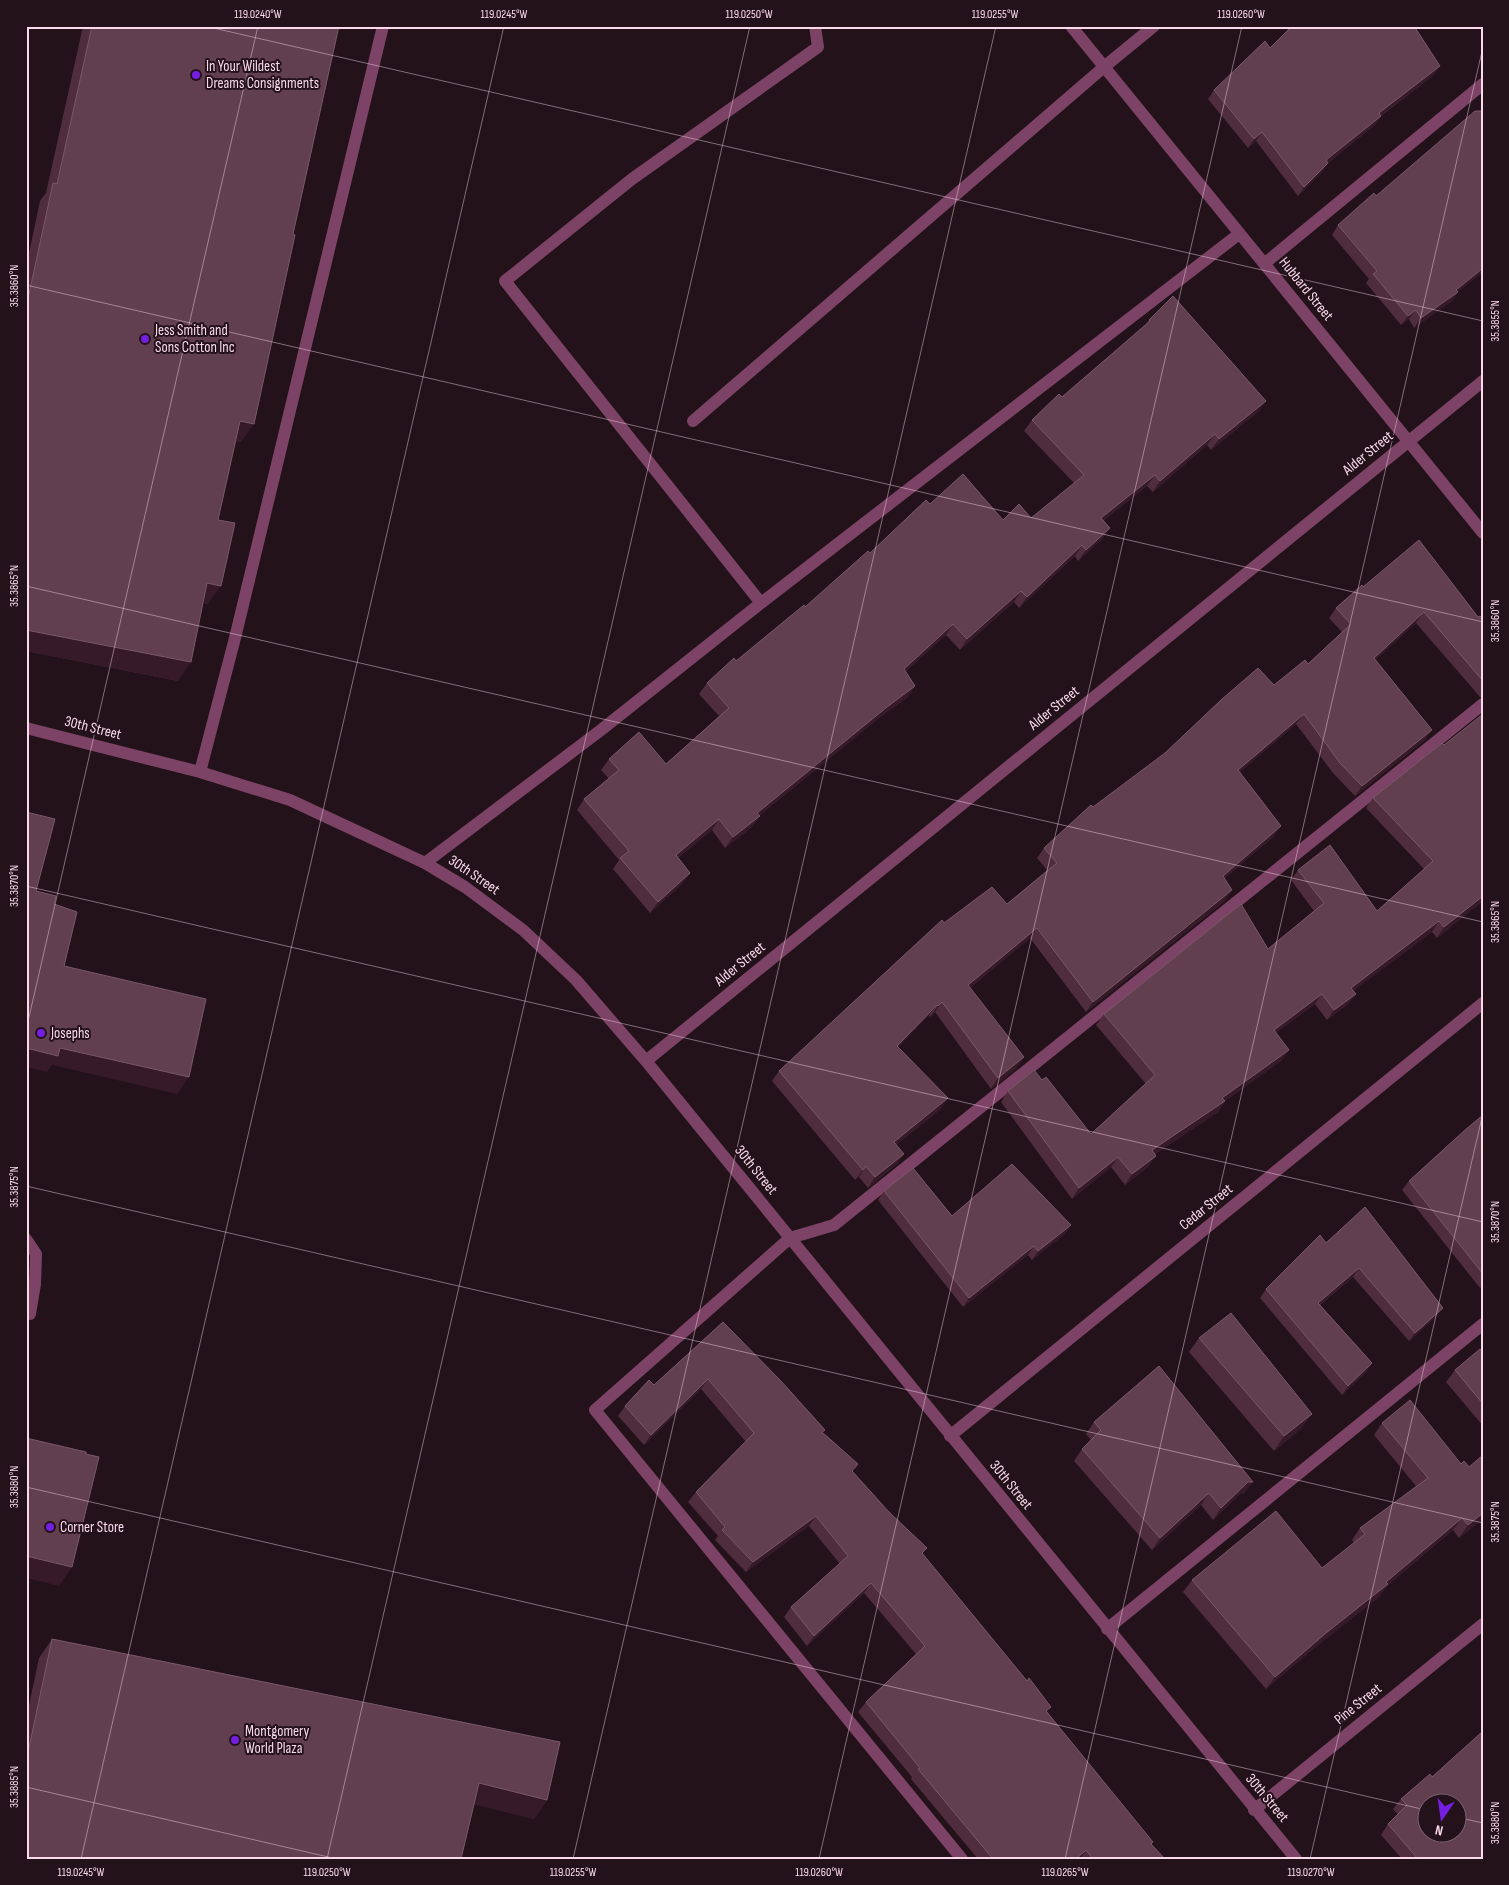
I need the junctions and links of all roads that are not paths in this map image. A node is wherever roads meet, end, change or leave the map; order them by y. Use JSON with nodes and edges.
{"nodes":[{"id":1,"x":383,"y":26,"type":"edge"},
{"id":2,"x":815,"y":26,"type":"edge"},
{"id":3,"x":1071,"y":26,"type":"edge"},
{"id":4,"x":1154,"y":26,"type":"edge"},
{"id":5,"x":1104,"y":67,"type":"junction"},
{"id":6,"x":1483,"y":84,"type":"edge"},
{"id":7,"x":1240,"y":234,"type":"junction"},
{"id":8,"x":1264,"y":264,"type":"junction"},
{"id":9,"x":1483,"y":381,"type":"edge"},
{"id":10,"x":694,"y":421,"type":"dead end"},
{"id":11,"x":1409,"y":441,"type":"junction"},
{"id":12,"x":1483,"y":532,"type":"edge"},
{"id":13,"x":761,"y":603,"type":"junction"},
{"id":14,"x":1483,"y":704,"type":"edge"},
{"id":15,"x":26,"y":728,"type":"edge"},
{"id":16,"x":200,"y":772,"type":"junction"},
{"id":17,"x":425,"y":863,"type":"junction"},
{"id":18,"x":1483,"y":1003,"type":"edge"},
{"id":19,"x":646,"y":1061,"type":"junction"},
{"id":20,"x":790,"y":1238,"type":"junction"},
{"id":21,"x":26,"y":1239,"type":"edge"},
{"id":22,"x":30,"y":1314,"type":"dead end"},
{"id":23,"x":1483,"y":1324,"type":"edge"},
{"id":24,"x":950,"y":1436,"type":"junction"},
{"id":25,"x":1483,"y":1624,"type":"edge"},
{"id":26,"x":1107,"y":1628,"type":"junction"},
{"id":27,"x":1254,"y":1810,"type":"junction"},
{"id":28,"x":962,"y":1859,"type":"edge"},
{"id":29,"x":1296,"y":1859,"type":"edge"}],
"edges":[{"from":1,"to":16,"type":"street"},
{"from":2,"to":13,"type":"street"},
{"from":3,"to":5,"type":"street","name":"Hubbard Street"},
{"from":4,"to":5,"type":"street"},
{"from":5,"to":7,"type":"street","name":"Hubbard Street"},
{"from":5,"to":10,"type":"street"},
{"from":6,"to":8,"type":"street"},
{"from":7,"to":8,"type":"street","name":"Hubbard Street"},
{"from":7,"to":13,"type":"street"},
{"from":8,"to":11,"type":"street","name":"Hubbard Street"},
{"from":9,"to":11,"type":"street","name":"Alder Street"},
{"from":11,"to":12,"type":"street","name":"Hubbard Street"},
{"from":11,"to":19,"type":"street","name":"Alder Street"},
{"from":13,"to":17,"type":"street"},
{"from":14,"to":20,"type":"street"},
{"from":15,"to":16,"type":"street","name":"30th Street"},
{"from":16,"to":17,"type":"street","name":"30th Street"},
{"from":17,"to":19,"type":"street","name":"30th Street"},
{"from":18,"to":24,"type":"street","name":"Cedar Street"},
{"from":19,"to":20,"type":"street","name":"30th Street"},
{"from":20,"to":24,"type":"street","name":"30th Street"},
{"from":20,"to":28,"type":"street"},
{"from":21,"to":22,"type":"street"},
{"from":23,"to":26,"type":"street"},
{"from":24,"to":26,"type":"street","name":"30th Street"},
{"from":25,"to":27,"type":"street","name":"Pine Street"},
{"from":26,"to":27,"type":"street","name":"30th Street"},
{"from":27,"to":29,"type":"street","name":"30th Street"}]}
